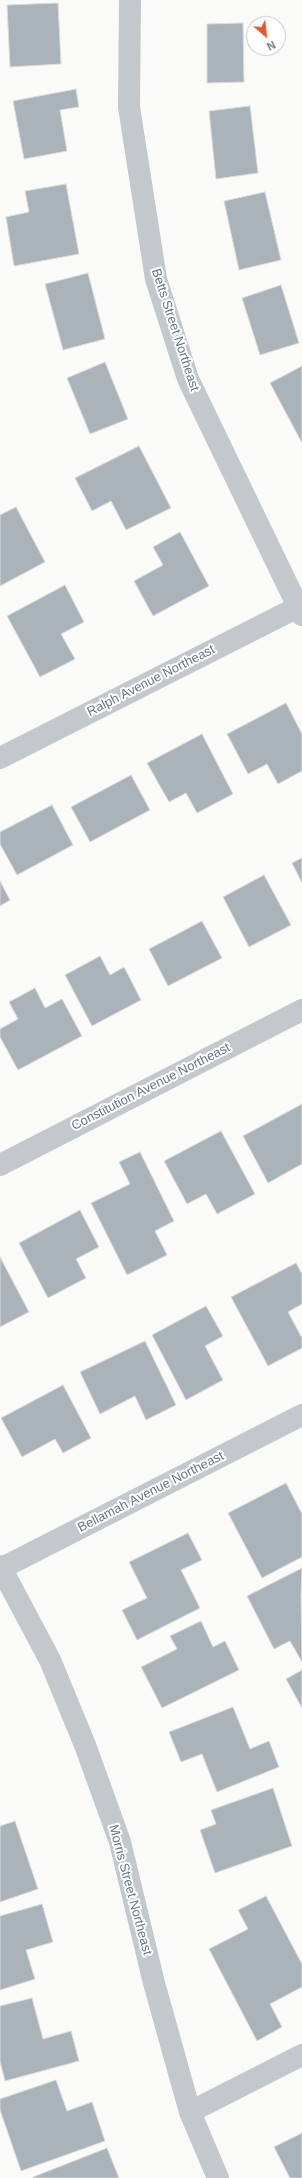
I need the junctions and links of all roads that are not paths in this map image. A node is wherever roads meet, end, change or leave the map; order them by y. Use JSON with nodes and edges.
{"nodes":[{"id":1,"x":130,"y":0,"type":"edge"},
{"id":2,"x":301,"y":609,"type":"edge"},
{"id":3,"x":0,"y":758,"type":"edge"},
{"id":4,"x":302,"y":1010,"type":"edge"},
{"id":5,"x":0,"y":1165,"type":"edge"},
{"id":6,"x":302,"y":1415,"type":"edge"},
{"id":7,"x":0,"y":1568,"type":"edge"},
{"id":8,"x":302,"y":2056,"type":"edge"},
{"id":9,"x":190,"y":2112,"type":"junction"},
{"id":10,"x":218,"y":2178,"type":"edge"}],
"edges":[{"from":1,"to":2,"type":"street","name":"Betts Street Northeast"},
{"from":2,"to":3,"type":"street","name":"Ralph Avenue Northeast"},
{"from":4,"to":5,"type":"street","name":"Constitution Avenue Northeast"},
{"from":6,"to":7,"type":"street","name":"Bellamah Avenue Northeast"},
{"from":7,"to":9,"type":"street","name":"Morris Street Northeast"},
{"from":8,"to":9,"type":"street"},
{"from":9,"to":10,"type":"street","name":"Morris Street Northeast"}]}
